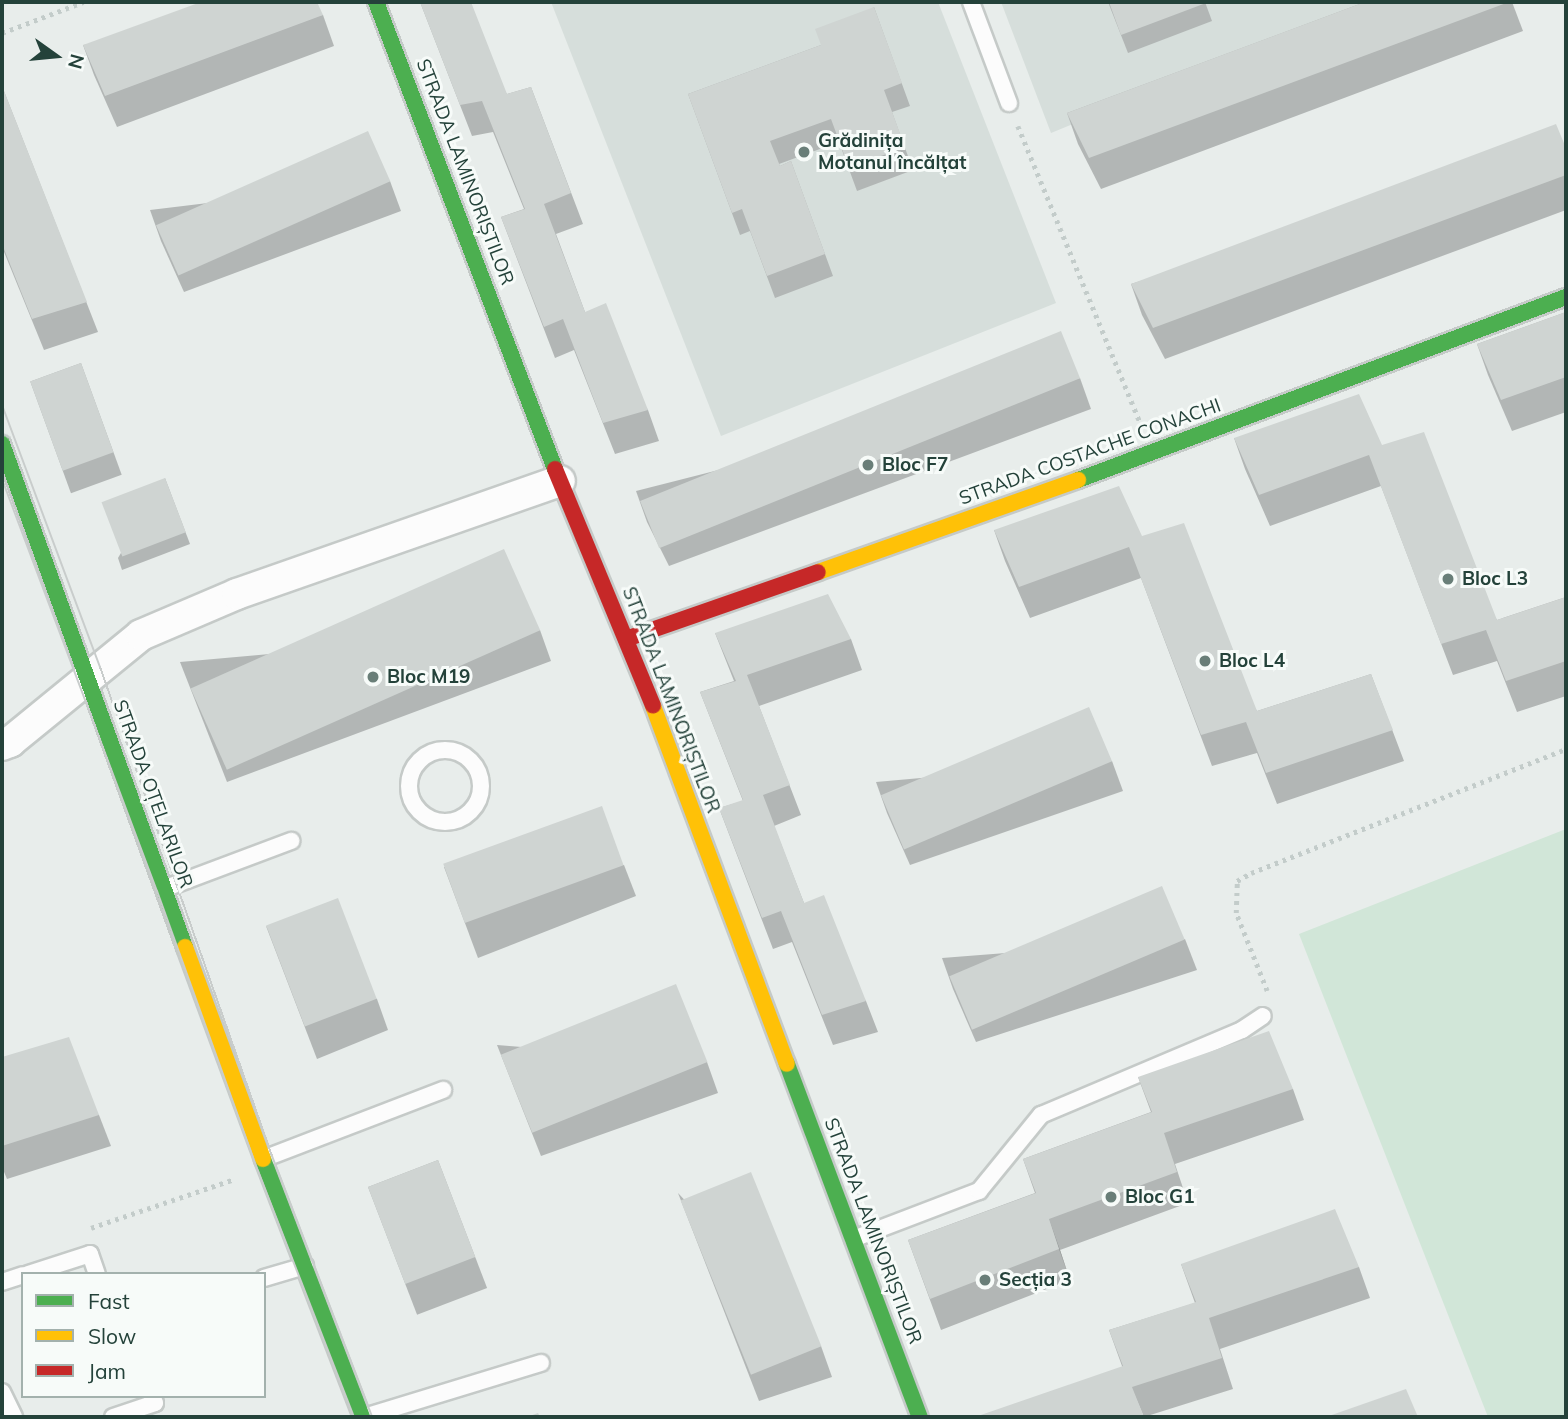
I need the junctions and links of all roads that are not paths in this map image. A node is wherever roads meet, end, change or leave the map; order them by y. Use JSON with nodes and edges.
{"nodes":[{"id":1,"x":971,"y":2,"type":"edge"},
{"id":2,"x":385,"y":5,"type":"edge"},
{"id":3,"x":1009,"y":103,"type":"road end"},
{"id":4,"x":1566,"y":297,"type":"edge"},
{"id":5,"x":2,"y":444,"type":"edge"},
{"id":6,"x":560,"y":481,"type":"junction"},
{"id":7,"x":626,"y":639,"type":"junction"},
{"id":8,"x":88,"y":677,"type":"junction"},
{"id":9,"x":2,"y":745,"type":"edge"},
{"id":10,"x":478,"y":771,"type":"joint"},
{"id":11,"x":291,"y":841,"type":"dead end"},
{"id":12,"x":166,"y":888,"type":"junction"},
{"id":13,"x":1263,"y":1016,"type":"road end"},
{"id":14,"x":443,"y":1090,"type":"dead end"},
{"id":15,"x":264,"y":1164,"type":"junction"},
{"id":16,"x":853,"y":1239,"type":"junction"},
{"id":17,"x":305,"y":1266,"type":"junction"},
{"id":18,"x":35,"y":1272,"type":"edge"},
{"id":19,"x":96,"y":1272,"type":"edge"},
{"id":20,"x":21,"y":1276,"type":"edge"},
{"id":21,"x":266,"y":1277,"type":"edge"},
{"id":22,"x":2,"y":1282,"type":"edge"},
{"id":23,"x":541,"y":1363,"type":"dead end"},
{"id":24,"x":2,"y":1392,"type":"edge"},
{"id":25,"x":153,"y":1398,"type":"edge"},
{"id":26,"x":14,"y":1417,"type":"edge"},
{"id":27,"x":113,"y":1417,"type":"edge"},
{"id":28,"x":363,"y":1417,"type":"edge"},
{"id":29,"x":920,"y":1417,"type":"edge"}],
"edges":[{"from":1,"to":3,"type":"lane"},
{"from":2,"to":6,"type":"street","name":"STRADA LAMINORIȘTILOR"},
{"from":4,"to":7,"type":"street","name":"STRADA COSTACHE CONACHI"},
{"from":5,"to":8,"type":"street","name":"STRADA OȚELARILOR"},
{"from":6,"to":7,"type":"street","name":"STRADA LAMINORIȘTILOR"},
{"from":6,"to":8,"type":"street"},
{"from":7,"to":16,"type":"street","name":"STRADA LAMINORIȘTILOR"},
{"from":8,"to":9,"type":"street"},
{"from":8,"to":12,"type":"street","name":"STRADA OȚELARILOR"},
{"from":10,"to":10,"type":"lane"},
{"from":11,"to":12,"type":"lane"},
{"from":12,"to":15,"type":"street","name":"STRADA OȚELARILOR"},
{"from":13,"to":16,"type":"lane"},
{"from":14,"to":15,"type":"lane"},
{"from":15,"to":17,"type":"street","name":"STRADA OȚELARILOR"},
{"from":16,"to":29,"type":"street","name":"STRADA LAMINORIȘTILOR"},
{"from":17,"to":21,"type":"lane"},
{"from":17,"to":28,"type":"street","name":"STRADA OȚELARILOR"},
{"from":18,"to":19,"type":"lane"},
{"from":20,"to":22,"type":"lane"},
{"from":23,"to":28,"type":"lane"},
{"from":24,"to":26,"type":"lane"},
{"from":25,"to":27,"type":"lane"}]}
